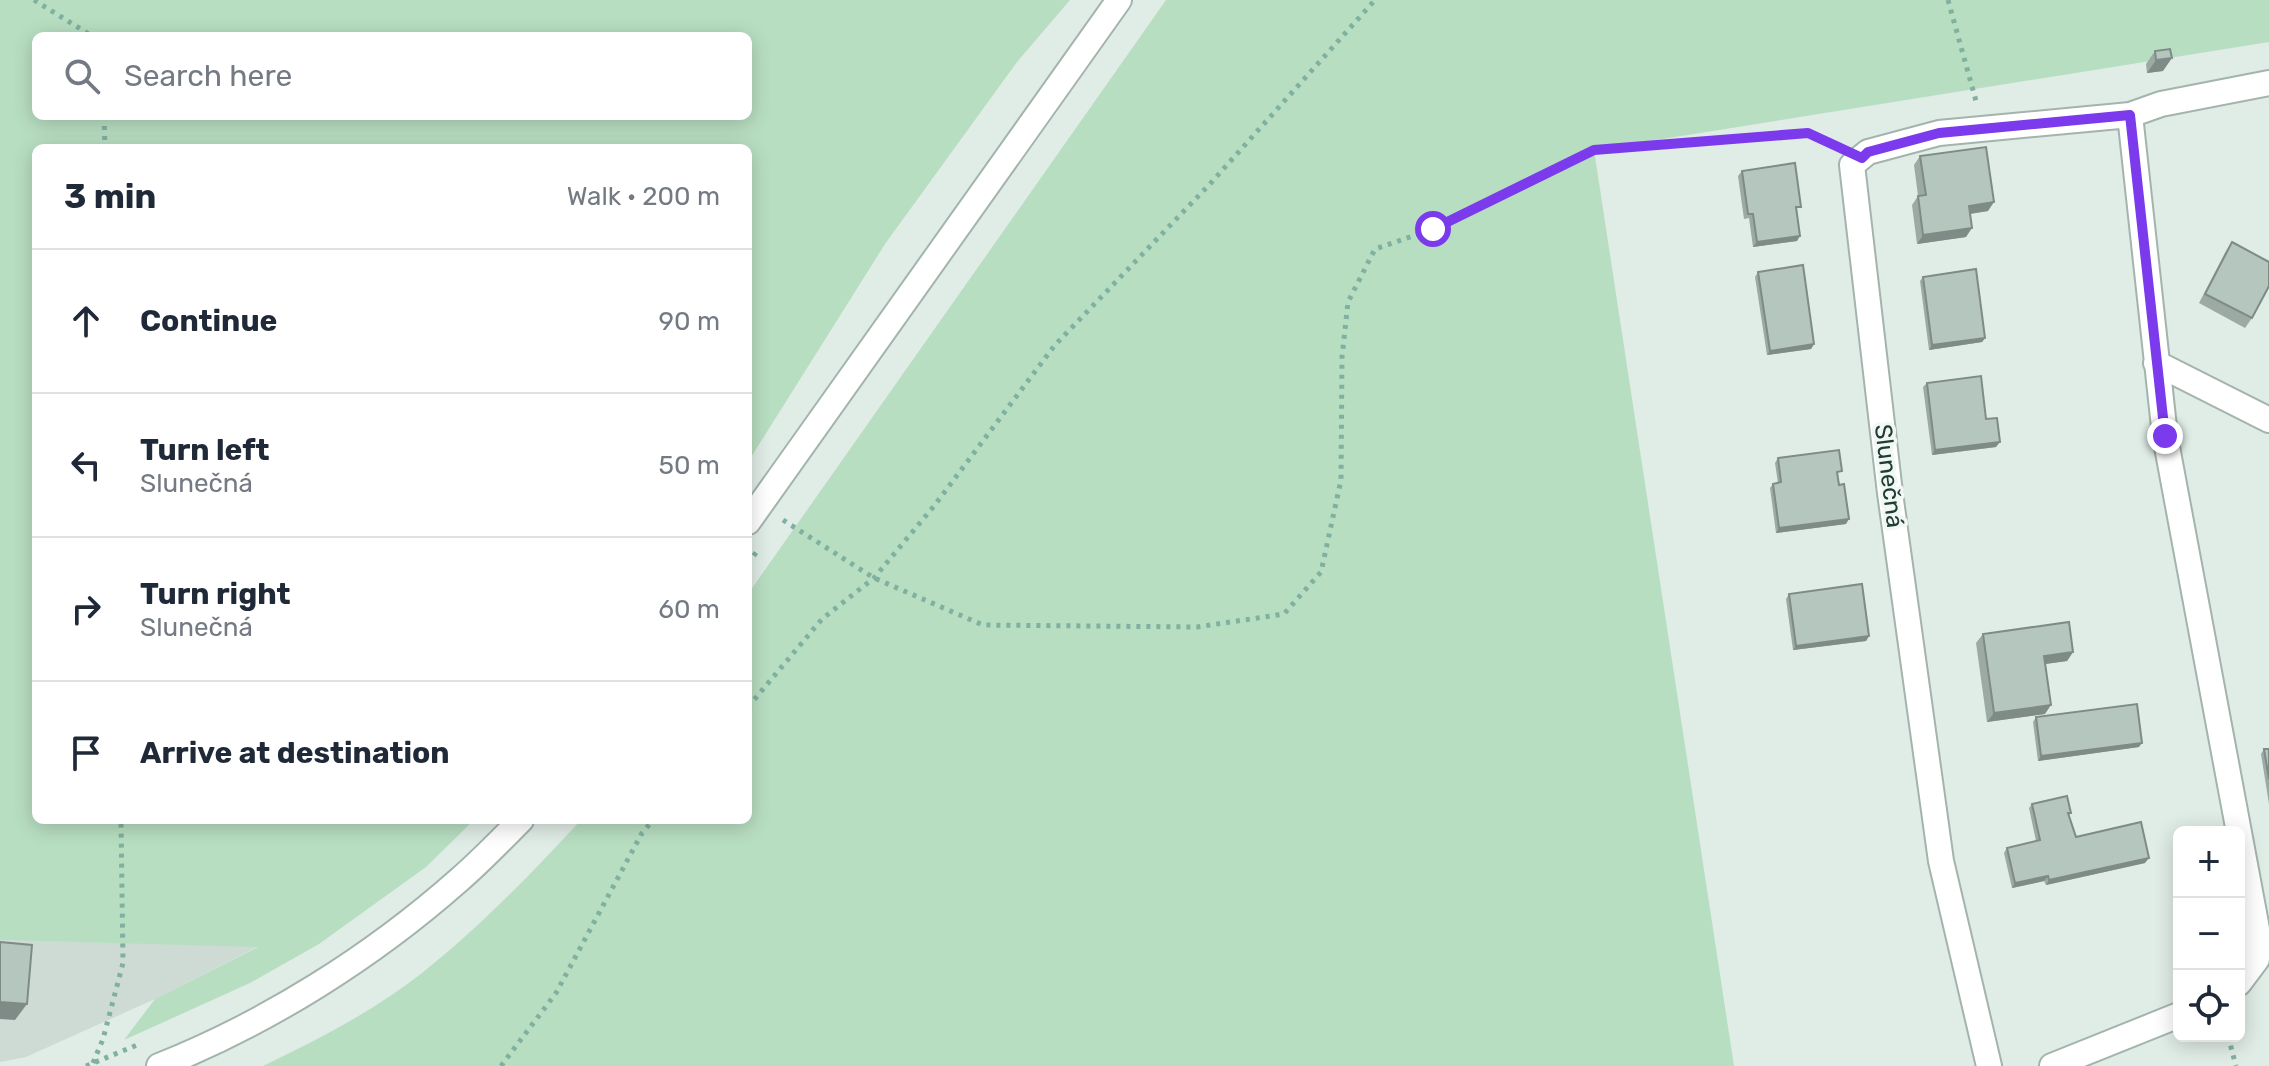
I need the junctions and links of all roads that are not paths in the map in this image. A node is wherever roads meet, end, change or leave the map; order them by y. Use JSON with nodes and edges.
{"nodes":[{"id":1,"x":1119,"y":0,"type":"edge"},
{"id":2,"x":2269,"y":83,"type":"edge"},
{"id":3,"x":2130,"y":115,"type":"junction"},
{"id":4,"x":2156,"y":363,"type":"junction"},
{"id":5,"x":2269,"y":420,"type":"edge"},
{"id":6,"x":752,"y":516,"type":"edge"},
{"id":7,"x":517,"y":824,"type":"edge"},
{"id":8,"x":2245,"y":975,"type":"edge"},
{"id":9,"x":2173,"y":1017,"type":"edge"},
{"id":10,"x":159,"y":1066,"type":"edge"},
{"id":11,"x":1989,"y":1066,"type":"edge"},
{"id":12,"x":2052,"y":1066,"type":"edge"}],
"edges":[{"from":1,"to":6,"type":"street"},
{"from":2,"to":3,"type":"street"},
{"from":3,"to":4,"type":"street"},
{"from":3,"to":11,"type":"street","name":"Slunečná"},
{"from":4,"to":5,"type":"street"},
{"from":4,"to":8,"type":"street"},
{"from":7,"to":10,"type":"street"},
{"from":9,"to":12,"type":"street"}]}
